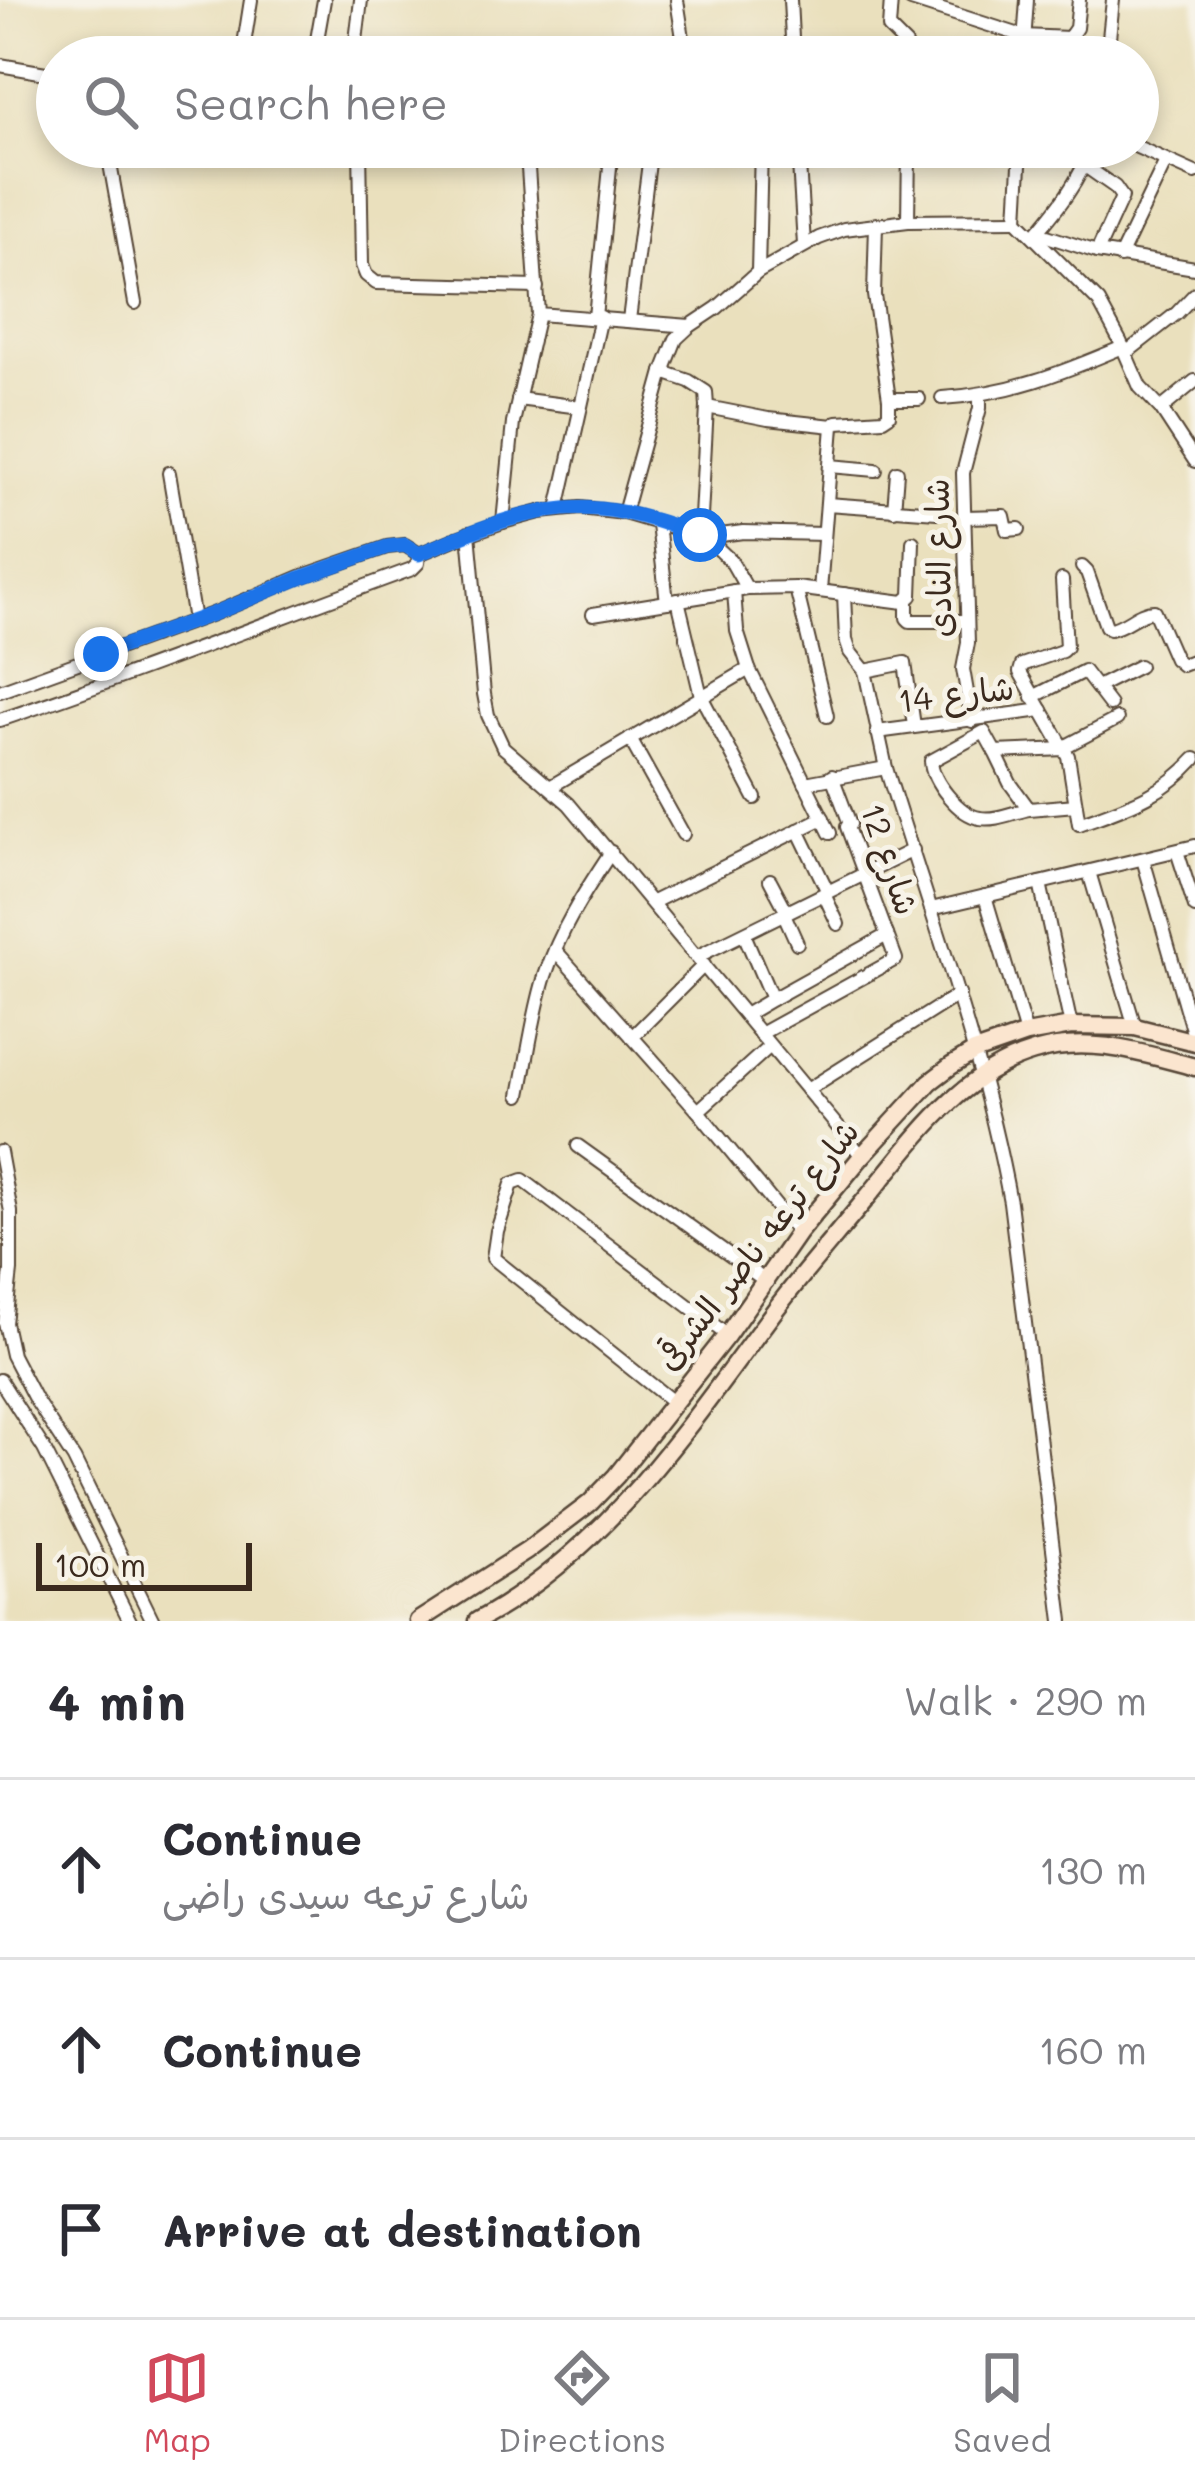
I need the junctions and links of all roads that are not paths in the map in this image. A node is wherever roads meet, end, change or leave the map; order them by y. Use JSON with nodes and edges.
{"nodes":[{"id":1,"x":251,"y":0,"type":"edge"},
{"id":2,"x":324,"y":0,"type":"edge"},
{"id":3,"x":362,"y":0,"type":"edge"},
{"id":4,"x":677,"y":0,"type":"edge"},
{"id":5,"x":790,"y":0,"type":"edge"},
{"id":6,"x":891,"y":0,"type":"edge"},
{"id":7,"x":911,"y":0,"type":"edge"},
{"id":8,"x":1027,"y":0,"type":"edge"},
{"id":9,"x":1079,"y":0,"type":"edge"},
{"id":10,"x":1113,"y":0,"type":"edge"},
{"id":11,"x":245,"y":36,"type":"edge"},
{"id":12,"x":318,"y":36,"type":"edge"},
{"id":13,"x":357,"y":36,"type":"edge"},
{"id":14,"x":683,"y":36,"type":"edge"},
{"id":15,"x":792,"y":36,"type":"edge"},
{"id":16,"x":897,"y":36,"type":"edge"},
{"id":17,"x":1024,"y":36,"type":"joint"},
{"id":18,"x":1072,"y":36,"type":"edge"},
{"id":19,"x":1109,"y":36,"type":"edge"},
{"id":20,"x":0,"y":64,"type":"edge"},
{"id":21,"x":36,"y":71,"type":"edge"},
{"id":22,"x":1159,"y":158,"type":"edge"},
{"id":23,"x":1166,"y":161,"type":"junction"},
{"id":24,"x":111,"y":168,"type":"edge"},
{"id":25,"x":360,"y":168,"type":"edge"},
{"id":26,"x":528,"y":168,"type":"edge"},
{"id":27,"x":609,"y":168,"type":"edge"},
{"id":28,"x":648,"y":168,"type":"edge"},
{"id":29,"x":760,"y":168,"type":"edge"},
{"id":30,"x":799,"y":168,"type":"edge"},
{"id":31,"x":909,"y":168,"type":"edge"},
{"id":32,"x":1020,"y":168,"type":"edge"},
{"id":33,"x":1084,"y":168,"type":"edge"},
{"id":34,"x":1088,"y":168,"type":"edge"},
{"id":35,"x":1195,"y":173,"type":"edge"},
{"id":36,"x":1017,"y":220,"type":"junction"},
{"id":37,"x":908,"y":221,"type":"junction"},
{"id":38,"x":877,"y":224,"type":"junction"},
{"id":39,"x":1035,"y":236,"type":"junction"},
{"id":40,"x":804,"y":245,"type":"junction"},
{"id":41,"x":1097,"y":253,"type":"junction"},
{"id":42,"x":1120,"y":257,"type":"junction"},
{"id":43,"x":1195,"y":268,"type":"edge"},
{"id":44,"x":758,"y":272,"type":"junction"},
{"id":45,"x":537,"y":287,"type":"junction"},
{"id":46,"x":1195,"y":293,"type":"edge"},
{"id":47,"x":135,"y":303,"type":"dead end"},
{"id":48,"x":538,"y":314,"type":"junction"},
{"id":49,"x":598,"y":317,"type":"junction"},
{"id":50,"x":629,"y":320,"type":"junction"},
{"id":51,"x":690,"y":326,"type":"junction"},
{"id":52,"x":1124,"y":350,"type":"junction"},
{"id":53,"x":663,"y":371,"type":"junction"},
{"id":54,"x":1195,"y":381,"type":"edge"},
{"id":55,"x":980,"y":396,"type":"junction"},
{"id":56,"x":943,"y":398,"type":"dead end"},
{"id":57,"x":518,"y":399,"type":"junction"},
{"id":58,"x":889,"y":399,"type":"junction"},
{"id":59,"x":919,"y":399,"type":"dead end"},
{"id":60,"x":707,"y":406,"type":"junction"},
{"id":61,"x":580,"y":407,"type":"junction"},
{"id":62,"x":1161,"y":409,"type":"junction"},
{"id":63,"x":833,"y":425,"type":"junction"},
{"id":64,"x":1194,"y":456,"type":"edge"},
{"id":65,"x":830,"y":466,"type":"junction"},
{"id":66,"x":876,"y":470,"type":"dead end"},
{"id":67,"x":169,"y":472,"type":"dead end"},
{"id":68,"x":896,"y":472,"type":"dead end"},
{"id":69,"x":963,"y":484,"type":"junction"},
{"id":70,"x":983,"y":484,"type":"dead end"},
{"id":71,"x":827,"y":504,"type":"junction"},
{"id":72,"x":558,"y":509,"type":"junction"},
{"id":73,"x":894,"y":510,"type":"junction"},
{"id":74,"x":937,"y":512,"type":"dead end"},
{"id":75,"x":624,"y":513,"type":"junction"},
{"id":76,"x":964,"y":517,"type":"junction"},
{"id":77,"x":503,"y":522,"type":"junction"},
{"id":78,"x":658,"y":524,"type":"junction"},
{"id":79,"x":1019,"y":530,"type":"dead end"},
{"id":80,"x":469,"y":533,"type":"junction"},
{"id":81,"x":824,"y":534,"type":"junction"},
{"id":82,"x":703,"y":536,"type":"junction"},
{"id":83,"x":913,"y":542,"type":"dead end"},
{"id":84,"x":419,"y":554,"type":"junction"},
{"id":85,"x":1082,"y":567,"type":"dead end"},
{"id":86,"x":1062,"y":580,"type":"dead end"},
{"id":87,"x":796,"y":588,"type":"junction"},
{"id":88,"x":740,"y":590,"type":"junction"},
{"id":89,"x":820,"y":591,"type":"junction"},
{"id":90,"x":844,"y":594,"type":"junction"},
{"id":91,"x":673,"y":601,"type":"junction"},
{"id":92,"x":907,"y":601,"type":"junction"},
{"id":93,"x":593,"y":614,"type":"dead end"},
{"id":94,"x":194,"y":620,"type":"junction"},
{"id":95,"x":966,"y":621,"type":"junction"},
{"id":96,"x":1195,"y":660,"type":"edge"},
{"id":97,"x":1139,"y":666,"type":"dead end"},
{"id":98,"x":748,"y":669,"type":"junction"},
{"id":99,"x":865,"y":671,"type":"junction"},
{"id":100,"x":1097,"y":687,"type":"junction"},
{"id":101,"x":0,"y":691,"type":"edge"},
{"id":102,"x":701,"y":696,"type":"junction"},
{"id":103,"x":1034,"y":697,"type":"junction"},
{"id":104,"x":1110,"y":704,"type":"dead end"},
{"id":105,"x":1042,"y":710,"type":"junction"},
{"id":106,"x":827,"y":716,"type":"dead end"},
{"id":107,"x":1117,"y":719,"type":"dead end"},
{"id":108,"x":0,"y":720,"type":"edge"},
{"id":109,"x":972,"y":721,"type":"junction"},
{"id":110,"x":914,"y":726,"type":"junction"},
{"id":111,"x":877,"y":731,"type":"junction"},
{"id":112,"x":630,"y":739,"type":"junction"},
{"id":113,"x":1065,"y":748,"type":"junction"},
{"id":114,"x":995,"y":752,"type":"junction"},
{"id":115,"x":1195,"y":759,"type":"edge"},
{"id":116,"x":886,"y":768,"type":"junction"},
{"id":117,"x":832,"y":776,"type":"junction"},
{"id":118,"x":805,"y":782,"type":"junction"},
{"id":119,"x":550,"y":787,"type":"junction"},
{"id":120,"x":754,"y":798,"type":"dead end"},
{"id":121,"x":1076,"y":805,"type":"junction"},
{"id":122,"x":1029,"y":809,"type":"junction"},
{"id":123,"x":823,"y":818,"type":"junction"},
{"id":124,"x":798,"y":830,"type":"junction"},
{"id":125,"x":830,"y":833,"type":"dead end"},
{"id":126,"x":682,"y":834,"type":"dead end"},
{"id":127,"x":1195,"y":846,"type":"edge"},
{"id":128,"x":913,"y":850,"type":"junction"},
{"id":129,"x":1177,"y":851,"type":"junction"},
{"id":130,"x":610,"y":852,"type":"junction"},
{"id":131,"x":1143,"y":859,"type":"junction"},
{"id":132,"x":1089,"y":872,"type":"junction"},
{"id":133,"x":865,"y":874,"type":"junction"},
{"id":134,"x":770,"y":880,"type":"dead end"},
{"id":135,"x":1040,"y":883,"type":"junction"},
{"id":136,"x":826,"y":893,"type":"junction"},
{"id":137,"x":985,"y":896,"type":"junction"},
{"id":138,"x":652,"y":902,"type":"junction"},
{"id":139,"x":1195,"y":908,"type":"edge"},
{"id":140,"x":931,"y":909,"type":"junction"},
{"id":141,"x":785,"y":913,"type":"junction"},
{"id":142,"x":838,"y":924,"type":"dead end"},
{"id":143,"x":744,"y":934,"type":"junction"},
{"id":144,"x":887,"y":935,"type":"junction"},
{"id":145,"x":797,"y":943,"type":"dead end"},
{"id":146,"x":555,"y":950,"type":"junction"},
{"id":147,"x":701,"y":961,"type":"junction"},
{"id":148,"x":959,"y":994,"type":"junction"},
{"id":149,"x":772,"y":999,"type":"junction"},
{"id":150,"x":745,"y":1015,"type":"junction"},
{"id":151,"x":1071,"y":1026,"type":"junction"},
{"id":152,"x":1135,"y":1027,"type":"junction"},
{"id":153,"x":760,"y":1034,"type":"junction"},
{"id":154,"x":1026,"y":1034,"type":"junction"},
{"id":155,"x":632,"y":1037,"type":"junction"},
{"id":156,"x":1195,"y":1041,"type":"edge"},
{"id":157,"x":770,"y":1046,"type":"junction"},
{"id":158,"x":974,"y":1052,"type":"junction"},
{"id":159,"x":1195,"y":1067,"type":"edge"},
{"id":160,"x":981,"y":1076,"type":"junction"},
{"id":161,"x":807,"y":1090,"type":"junction"},
{"id":162,"x":520,"y":1095,"type":"dead end"},
{"id":163,"x":698,"y":1111,"type":"junction"},
{"id":164,"x":578,"y":1146,"type":"dead end"},
{"id":165,"x":0,"y":1152,"type":"edge"},
{"id":166,"x":862,"y":1156,"type":"junction"},
{"id":167,"x":798,"y":1233,"type":"junction"},
{"id":168,"x":766,"y":1282,"type":"junction"},
{"id":169,"x":727,"y":1335,"type":"junction"},
{"id":170,"x":0,"y":1380,"type":"edge"},
{"id":171,"x":673,"y":1402,"type":"junction"},
{"id":172,"x":130,"y":1621,"type":"edge"},
{"id":173,"x":154,"y":1621,"type":"edge"},
{"id":174,"x":418,"y":1621,"type":"edge"},
{"id":175,"x":477,"y":1621,"type":"edge"},
{"id":176,"x":1062,"y":1621,"type":"edge"}],
"edges":[{"from":1,"to":11,"type":"street"},
{"from":2,"to":12,"type":"street"},
{"from":3,"to":13,"type":"street"},
{"from":4,"to":14,"type":"street"},
{"from":5,"to":15,"type":"street"},
{"from":6,"to":16,"type":"street"},
{"from":7,"to":17,"type":"street"},
{"from":8,"to":17,"type":"street"},
{"from":9,"to":18,"type":"street"},
{"from":10,"to":19,"type":"street"},
{"from":20,"to":21,"type":"street"},
{"from":22,"to":23,"type":"street"},
{"from":23,"to":35,"type":"street"},
{"from":23,"to":42,"type":"street"},
{"from":24,"to":47,"type":"street"},
{"from":25,"to":45,"type":"street"},
{"from":26,"to":45,"type":"street"},
{"from":27,"to":49,"type":"street"},
{"from":28,"to":50,"type":"street"},
{"from":29,"to":44,"type":"street"},
{"from":30,"to":40,"type":"street"},
{"from":31,"to":37,"type":"street"},
{"from":32,"to":36,"type":"street"},
{"from":33,"to":39,"type":"street"},
{"from":34,"to":41,"type":"street"},
{"from":36,"to":37,"type":"street"},
{"from":36,"to":39,"type":"street"},
{"from":37,"to":38,"type":"street"},
{"from":38,"to":40,"type":"street"},
{"from":38,"to":58,"type":"street"},
{"from":39,"to":41,"type":"street"},
{"from":39,"to":52,"type":"street"},
{"from":40,"to":44,"type":"street"},
{"from":41,"to":42,"type":"street"},
{"from":42,"to":43,"type":"street"},
{"from":44,"to":51,"type":"street"},
{"from":45,"to":48,"type":"street"},
{"from":46,"to":52,"type":"street"},
{"from":48,"to":49,"type":"street"},
{"from":48,"to":57,"type":"street"},
{"from":49,"to":50,"type":"street"},
{"from":49,"to":61,"type":"street"},
{"from":50,"to":51,"type":"street"},
{"from":51,"to":53,"type":"street"},
{"from":52,"to":55,"type":"street"},
{"from":52,"to":62,"type":"street"},
{"from":53,"to":60,"type":"street"},
{"from":53,"to":75,"type":"street"},
{"from":54,"to":62,"type":"street"},
{"from":55,"to":56,"type":"street"},
{"from":55,"to":69,"type":"street","name":"شارع النادى"},
{"from":57,"to":61,"type":"street"},
{"from":57,"to":77,"type":"street"},
{"from":58,"to":59,"type":"street"},
{"from":58,"to":63,"type":"street"},
{"from":60,"to":63,"type":"street"},
{"from":60,"to":82,"type":"street"},
{"from":61,"to":72,"type":"street"},
{"from":62,"to":64,"type":"street"},
{"from":63,"to":65,"type":"street"},
{"from":65,"to":66,"type":"street"},
{"from":65,"to":71,"type":"street"},
{"from":67,"to":94,"type":"street"},
{"from":68,"to":73,"type":"street"},
{"from":69,"to":70,"type":"street"},
{"from":69,"to":76,"type":"street","name":"شارع النادى"},
{"from":71,"to":73,"type":"street"},
{"from":71,"to":81,"type":"street"},
{"from":72,"to":75,"type":"street"},
{"from":72,"to":77,"type":"street"},
{"from":73,"to":74,"type":"street"},
{"from":75,"to":78,"type":"street"},
{"from":76,"to":79,"type":"street"},
{"from":76,"to":95,"type":"street","name":"شارع النادى"},
{"from":77,"to":80,"type":"street"},
{"from":78,"to":82,"type":"street"},
{"from":78,"to":91,"type":"street"},
{"from":80,"to":84,"type":"street"},
{"from":80,"to":119,"type":"street"},
{"from":81,"to":82,"type":"street"},
{"from":81,"to":89,"type":"street"},
{"from":82,"to":88,"type":"street"},
{"from":83,"to":92,"type":"street"},
{"from":84,"to":94,"type":"street"},
{"from":84,"to":108,"type":"street"},
{"from":85,"to":96,"type":"street"},
{"from":86,"to":103,"type":"street"},
{"from":87,"to":88,"type":"street"},
{"from":87,"to":89,"type":"street"},
{"from":87,"to":106,"type":"street"},
{"from":88,"to":91,"type":"street"},
{"from":88,"to":98,"type":"street"},
{"from":89,"to":90,"type":"street"},
{"from":90,"to":92,"type":"street"},
{"from":90,"to":99,"type":"street"},
{"from":91,"to":93,"type":"street"},
{"from":91,"to":102,"type":"street"},
{"from":92,"to":95,"type":"street"},
{"from":94,"to":101,"type":"street"},
{"from":95,"to":109,"type":"street","name":"شارع النادى"},
{"from":97,"to":100,"type":"street"},
{"from":98,"to":102,"type":"street"},
{"from":98,"to":118,"type":"street"},
{"from":99,"to":110,"type":"street"},
{"from":99,"to":111,"type":"street"},
{"from":100,"to":103,"type":"street"},
{"from":100,"to":104,"type":"street"},
{"from":102,"to":112,"type":"street"},
{"from":102,"to":120,"type":"street"},
{"from":103,"to":105,"type":"street"},
{"from":105,"to":109,"type":"street","name":"شارع 14"},
{"from":105,"to":113,"type":"street"},
{"from":107,"to":113,"type":"street"},
{"from":109,"to":110,"type":"street","name":"شارع 14"},
{"from":110,"to":111,"type":"street","name":"شارع 14"},
{"from":111,"to":116,"type":"street"},
{"from":112,"to":119,"type":"street"},
{"from":112,"to":126,"type":"street"},
{"from":113,"to":114,"type":"street"},
{"from":113,"to":121,"type":"street"},
{"from":114,"to":122,"type":"street"},
{"from":114,"to":122,"type":"street"},
{"from":115,"to":121,"type":"street"},
{"from":116,"to":117,"type":"street"},
{"from":116,"to":128,"type":"street"},
{"from":117,"to":118,"type":"street"},
{"from":117,"to":133,"type":"street","name":"شارع 12"},
{"from":118,"to":123,"type":"street"},
{"from":119,"to":130,"type":"street"},
{"from":121,"to":122,"type":"street"},
{"from":123,"to":124,"type":"street"},
{"from":123,"to":125,"type":"street"},
{"from":124,"to":136,"type":"street"},
{"from":124,"to":138,"type":"street"},
{"from":127,"to":129,"type":"street"},
{"from":128,"to":133,"type":"street"},
{"from":128,"to":140,"type":"street"},
{"from":129,"to":131,"type":"street"},
{"from":129,"to":139,"type":"street"},
{"from":130,"to":138,"type":"street"},
{"from":130,"to":146,"type":"street"},
{"from":131,"to":132,"type":"street"},
{"from":131,"to":156,"type":"street"},
{"from":132,"to":135,"type":"street"},
{"from":132,"to":152,"type":"street"},
{"from":133,"to":136,"type":"street"},
{"from":133,"to":144,"type":"street","name":"شارع 12"},
{"from":134,"to":141,"type":"street"},
{"from":135,"to":137,"type":"street"},
{"from":135,"to":151,"type":"street"},
{"from":136,"to":141,"type":"street"},
{"from":136,"to":142,"type":"street"},
{"from":137,"to":140,"type":"street"},
{"from":137,"to":154,"type":"street"},
{"from":138,"to":147,"type":"street"},
{"from":140,"to":148,"type":"street"},
{"from":141,"to":143,"type":"street"},
{"from":141,"to":145,"type":"street"},
{"from":143,"to":147,"type":"street"},
{"from":143,"to":149,"type":"street"},
{"from":144,"to":149,"type":"street"},
{"from":144,"to":153,"type":"street","name":"شارع 12"},
{"from":146,"to":155,"type":"street"},
{"from":146,"to":162,"type":"street"},
{"from":147,"to":150,"type":"street"},
{"from":147,"to":155,"type":"street"},
{"from":148,"to":158,"type":"street"},
{"from":148,"to":161,"type":"street"},
{"from":149,"to":150,"type":"street"},
{"from":150,"to":153,"type":"street"},
{"from":151,"to":152,"type":"street","name":"شارع ترعه ناصر الشرقى"},
{"from":151,"to":154,"type":"street","name":"شارع ترعه ناصر الشرقى"},
{"from":152,"to":156,"type":"street","name":"شارع ترعه ناصر الشرقى"},
{"from":153,"to":157,"type":"street"},
{"from":154,"to":158,"type":"street","name":"شارع ترعه ناصر الشرقى"},
{"from":155,"to":163,"type":"street"},
{"from":157,"to":161,"type":"street"},
{"from":157,"to":163,"type":"street"},
{"from":158,"to":160,"type":"street"},
{"from":158,"to":166,"type":"street","name":"شارع ترعه ناصر الشرقى"},
{"from":159,"to":160,"type":"street","name":"شارع ترعه ناصر الشرقى"},
{"from":160,"to":175,"type":"street","name":"شارع ترعه ناصر الشرقى"},
{"from":160,"to":176,"type":"street"},
{"from":161,"to":166,"type":"street"},
{"from":163,"to":167,"type":"street"},
{"from":164,"to":168,"type":"street"},
{"from":165,"to":173,"type":"street"},
{"from":166,"to":167,"type":"street","name":"شارع ترعه ناصر الشرقى"},
{"from":167,"to":168,"type":"street","name":"شارع ترعه ناصر الشرقى"},
{"from":168,"to":169,"type":"street","name":"شارع ترعه ناصر الشرقى"},
{"from":169,"to":171,"type":"street","name":"شارع ترعه ناصر الشرقى"},
{"from":169,"to":171,"type":"street"},
{"from":170,"to":172,"type":"street"},
{"from":171,"to":174,"type":"street","name":"شارع ترعه ناصر الشرقى"}]}
